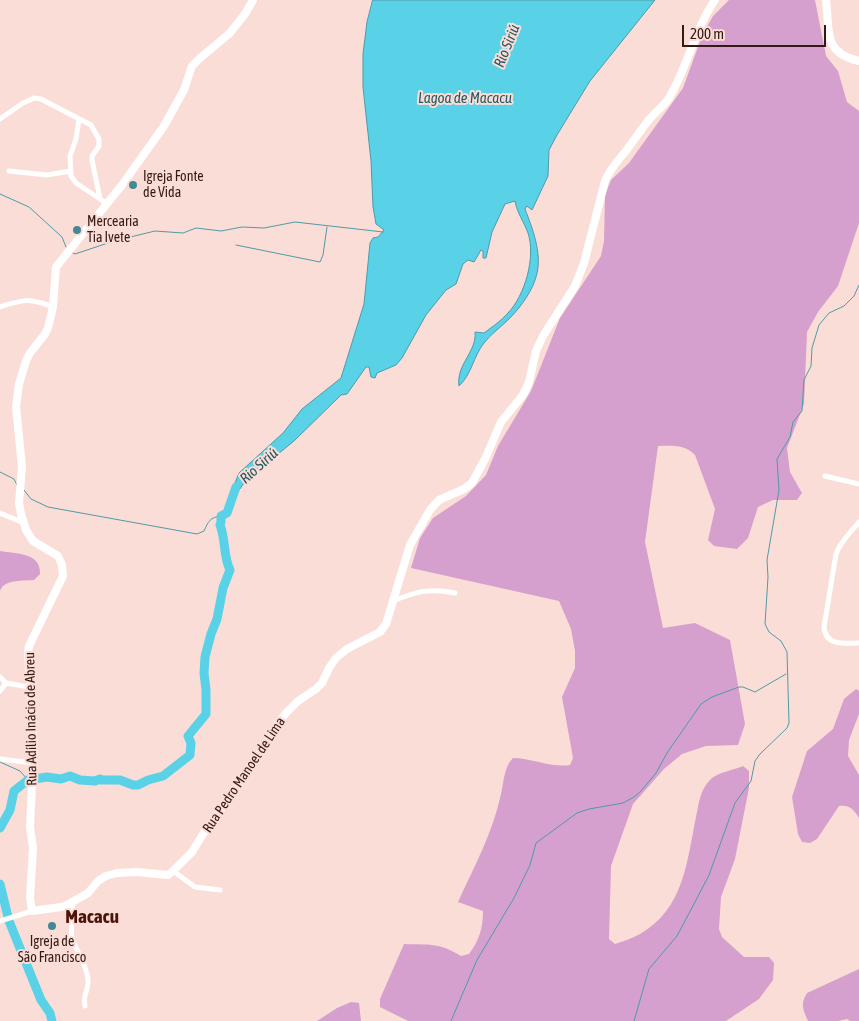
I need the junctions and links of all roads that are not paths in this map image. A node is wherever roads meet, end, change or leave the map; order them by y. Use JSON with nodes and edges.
{"nodes":[{"id":1,"x":253,"y":0,"type":"edge"},
{"id":2,"x":715,"y":0,"type":"edge"},
{"id":3,"x":826,"y":0,"type":"edge"},
{"id":4,"x":859,"y":61,"type":"edge"},
{"id":5,"x":0,"y":119,"type":"edge"},
{"id":6,"x":79,"y":119,"type":"junction"},
{"id":7,"x":9,"y":171,"type":"dead end"},
{"id":8,"x":71,"y":171,"type":"junction"},
{"id":9,"x":104,"y":201,"type":"junction"},
{"id":10,"x":0,"y":307,"type":"edge"},
{"id":11,"x":53,"y":307,"type":"junction"},
{"id":12,"x":825,"y":476,"type":"dead end"},
{"id":13,"x":859,"y":484,"type":"edge"},
{"id":14,"x":0,"y":513,"type":"edge"},
{"id":15,"x":859,"y":522,"type":"edge"},
{"id":16,"x":24,"y":523,"type":"junction"},
{"id":17,"x":455,"y":593,"type":"dead end"},
{"id":18,"x":393,"y":602,"type":"junction"},
{"id":19,"x":858,"y":643,"type":"dead end"},
{"id":20,"x":0,"y":677,"type":"edge"},
{"id":21,"x":6,"y":683,"type":"junction"},
{"id":22,"x":29,"y":687,"type":"junction"},
{"id":23,"x":0,"y":691,"type":"edge"},
{"id":24,"x":0,"y":759,"type":"edge"},
{"id":25,"x":33,"y":763,"type":"junction"},
{"id":26,"x":174,"y":871,"type":"junction"},
{"id":27,"x":220,"y":890,"type":"dead end"},
{"id":28,"x":72,"y":902,"type":"junction"},
{"id":29,"x":32,"y":911,"type":"junction"},
{"id":30,"x":2,"y":921,"type":"edge"},
{"id":31,"x":85,"y":1006,"type":"dead end"}],
"edges":[{"from":1,"to":9,"type":"street","name":"Rua Adílio Inácio de Abreu"},
{"from":2,"to":18,"type":"street","name":"Rua Pedro Manoel de Lima"},
{"from":3,"to":4,"type":"street"},
{"from":5,"to":6,"type":"street"},
{"from":6,"to":8,"type":"street"},
{"from":6,"to":9,"type":"street"},
{"from":7,"to":8,"type":"street"},
{"from":8,"to":9,"type":"street"},
{"from":9,"to":11,"type":"street","name":"Rua Adílio Inácio de Abreu"},
{"from":10,"to":11,"type":"street"},
{"from":11,"to":16,"type":"street","name":"Rua Adílio Inácio de Abreu"},
{"from":12,"to":13,"type":"street"},
{"from":14,"to":16,"type":"street"},
{"from":15,"to":19,"type":"street"},
{"from":16,"to":22,"type":"street","name":"Rua Adílio Inácio de Abreu"},
{"from":17,"to":18,"type":"street"},
{"from":18,"to":26,"type":"street","name":"Rua Pedro Manoel de Lima"},
{"from":20,"to":21,"type":"street"},
{"from":21,"to":22,"type":"street"},
{"from":21,"to":23,"type":"street"},
{"from":22,"to":25,"type":"street","name":"Rua Adílio Inácio de Abreu"},
{"from":24,"to":25,"type":"street"},
{"from":25,"to":29,"type":"street","name":"Rua Adílio Inácio de Abreu"},
{"from":26,"to":27,"type":"street"},
{"from":26,"to":28,"type":"street"},
{"from":28,"to":29,"type":"street"},
{"from":28,"to":31,"type":"street"},
{"from":29,"to":30,"type":"street"}]}
